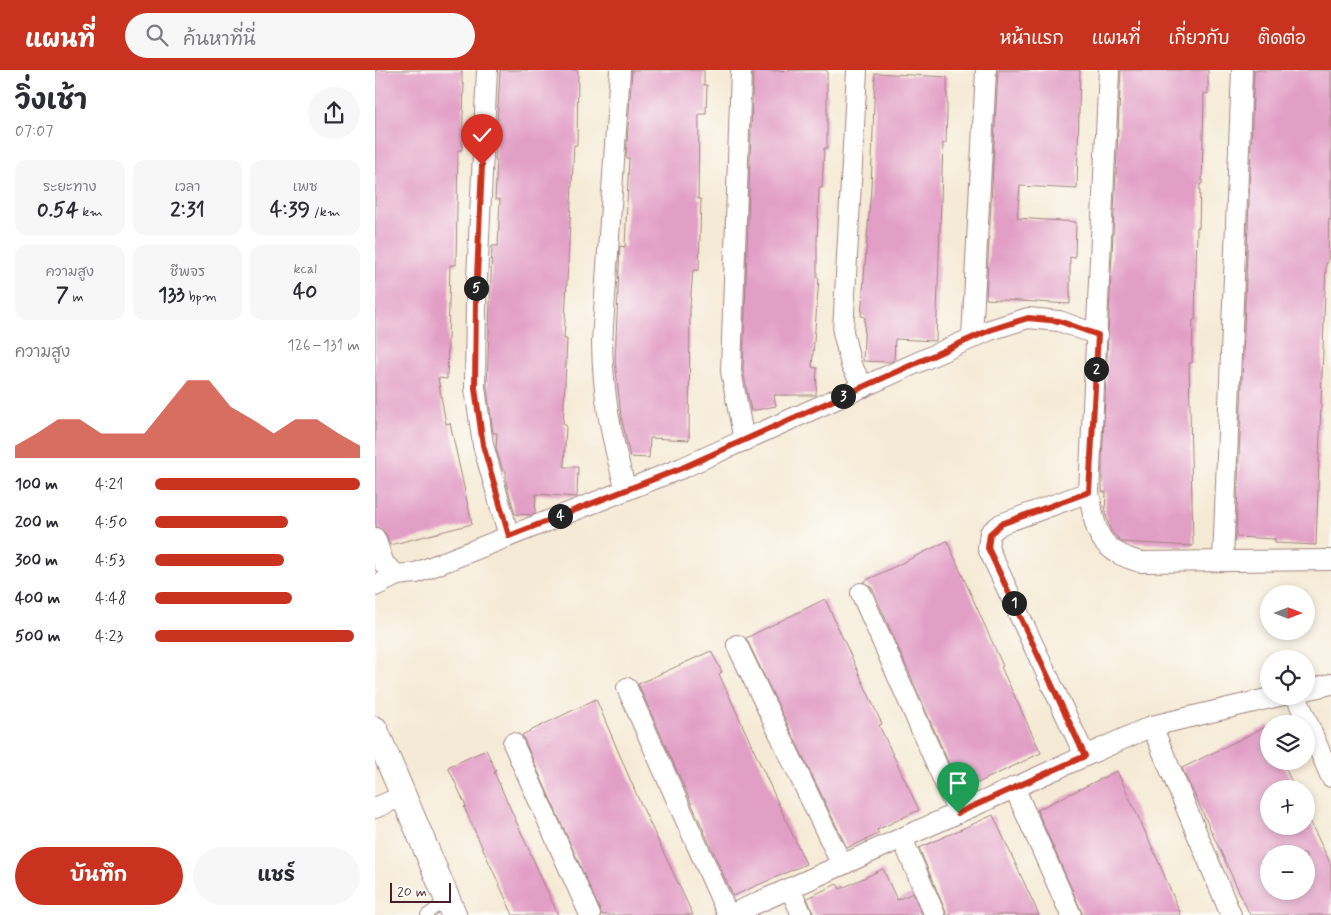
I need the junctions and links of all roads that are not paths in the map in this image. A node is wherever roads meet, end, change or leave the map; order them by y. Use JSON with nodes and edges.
{"nodes":[{"id":1,"x":487,"y":70,"type":"edge"},
{"id":2,"x":620,"y":70,"type":"edge"},
{"id":3,"x":741,"y":70,"type":"edge"},
{"id":4,"x":857,"y":70,"type":"edge"},
{"id":5,"x":986,"y":70,"type":"edge"},
{"id":6,"x":1109,"y":70,"type":"edge"},
{"id":7,"x":1242,"y":70,"type":"edge"},
{"id":8,"x":1098,"y":335,"type":"junction"},
{"id":9,"x":972,"y":338,"type":"junction"},
{"id":10,"x":864,"y":387,"type":"junction"},
{"id":11,"x":744,"y":441,"type":"junction"},
{"id":12,"x":626,"y":490,"type":"junction"},
{"id":13,"x":1089,"y":492,"type":"junction"},
{"id":14,"x":509,"y":536,"type":"junction"},
{"id":15,"x":375,"y":538,"type":"edge"},
{"id":16,"x":1331,"y":560,"type":"edge"},
{"id":17,"x":1223,"y":561,"type":"junction"},
{"id":18,"x":385,"y":569,"type":"edge"},
{"id":19,"x":375,"y":586,"type":"edge"},
{"id":20,"x":861,"y":593,"type":"dead end"},
{"id":21,"x":737,"y":645,"type":"dead end"},
{"id":22,"x":1331,"y":684,"type":"edge"},
{"id":23,"x":627,"y":688,"type":"dead end"},
{"id":24,"x":1315,"y":688,"type":"edge"},
{"id":25,"x":1260,"y":700,"type":"edge"},
{"id":26,"x":1300,"y":705,"type":"edge"},
{"id":27,"x":1152,"y":726,"type":"junction"},
{"id":28,"x":376,"y":733,"type":"edge"},
{"id":29,"x":513,"y":743,"type":"dead end"},
{"id":30,"x":1085,"y":756,"type":"junction"},
{"id":31,"x":1331,"y":777,"type":"edge"},
{"id":32,"x":1015,"y":788,"type":"junction"},
{"id":33,"x":403,"y":796,"type":"junction"},
{"id":34,"x":375,"y":808,"type":"edge"},
{"id":35,"x":958,"y":813,"type":"junction"},
{"id":36,"x":902,"y":838,"type":"junction"},
{"id":37,"x":842,"y":865,"type":"junction"},
{"id":38,"x":790,"y":888,"type":"junction"},
{"id":39,"x":450,"y":907,"type":"edge"},
{"id":40,"x":426,"y":915,"type":"edge"},
{"id":41,"x":591,"y":915,"type":"edge"},
{"id":42,"x":729,"y":915,"type":"edge"},
{"id":43,"x":802,"y":915,"type":"edge"},
{"id":44,"x":935,"y":915,"type":"edge"},
{"id":45,"x":1071,"y":915,"type":"edge"},
{"id":46,"x":1231,"y":915,"type":"edge"}],
"edges":[{"from":1,"to":14,"type":"street"},
{"from":2,"to":12,"type":"street"},
{"from":3,"to":11,"type":"street"},
{"from":4,"to":10,"type":"street"},
{"from":5,"to":9,"type":"street"},
{"from":6,"to":8,"type":"street"},
{"from":7,"to":17,"type":"street"},
{"from":8,"to":9,"type":"street"},
{"from":8,"to":13,"type":"street"},
{"from":9,"to":10,"type":"street"},
{"from":10,"to":11,"type":"street"},
{"from":11,"to":12,"type":"street"},
{"from":12,"to":14,"type":"street"},
{"from":13,"to":17,"type":"street"},
{"from":13,"to":30,"type":"street"},
{"from":14,"to":18,"type":"street"},
{"from":15,"to":18,"type":"street"},
{"from":16,"to":17,"type":"street"},
{"from":18,"to":19,"type":"street"},
{"from":20,"to":35,"type":"street"},
{"from":21,"to":37,"type":"street"},
{"from":22,"to":24,"type":"street"},
{"from":23,"to":42,"type":"street"},
{"from":25,"to":27,"type":"street"},
{"from":26,"to":31,"type":"street"},
{"from":27,"to":30,"type":"street"},
{"from":27,"to":46,"type":"street"},
{"from":28,"to":33,"type":"street"},
{"from":29,"to":41,"type":"street"},
{"from":30,"to":32,"type":"street"},
{"from":32,"to":35,"type":"street"},
{"from":32,"to":45,"type":"street"},
{"from":33,"to":34,"type":"street"},
{"from":33,"to":39,"type":"street"},
{"from":35,"to":36,"type":"street"},
{"from":36,"to":37,"type":"street"},
{"from":36,"to":44,"type":"street"},
{"from":37,"to":38,"type":"street"},
{"from":38,"to":42,"type":"street"},
{"from":38,"to":43,"type":"street"},
{"from":39,"to":40,"type":"lane"}]}
